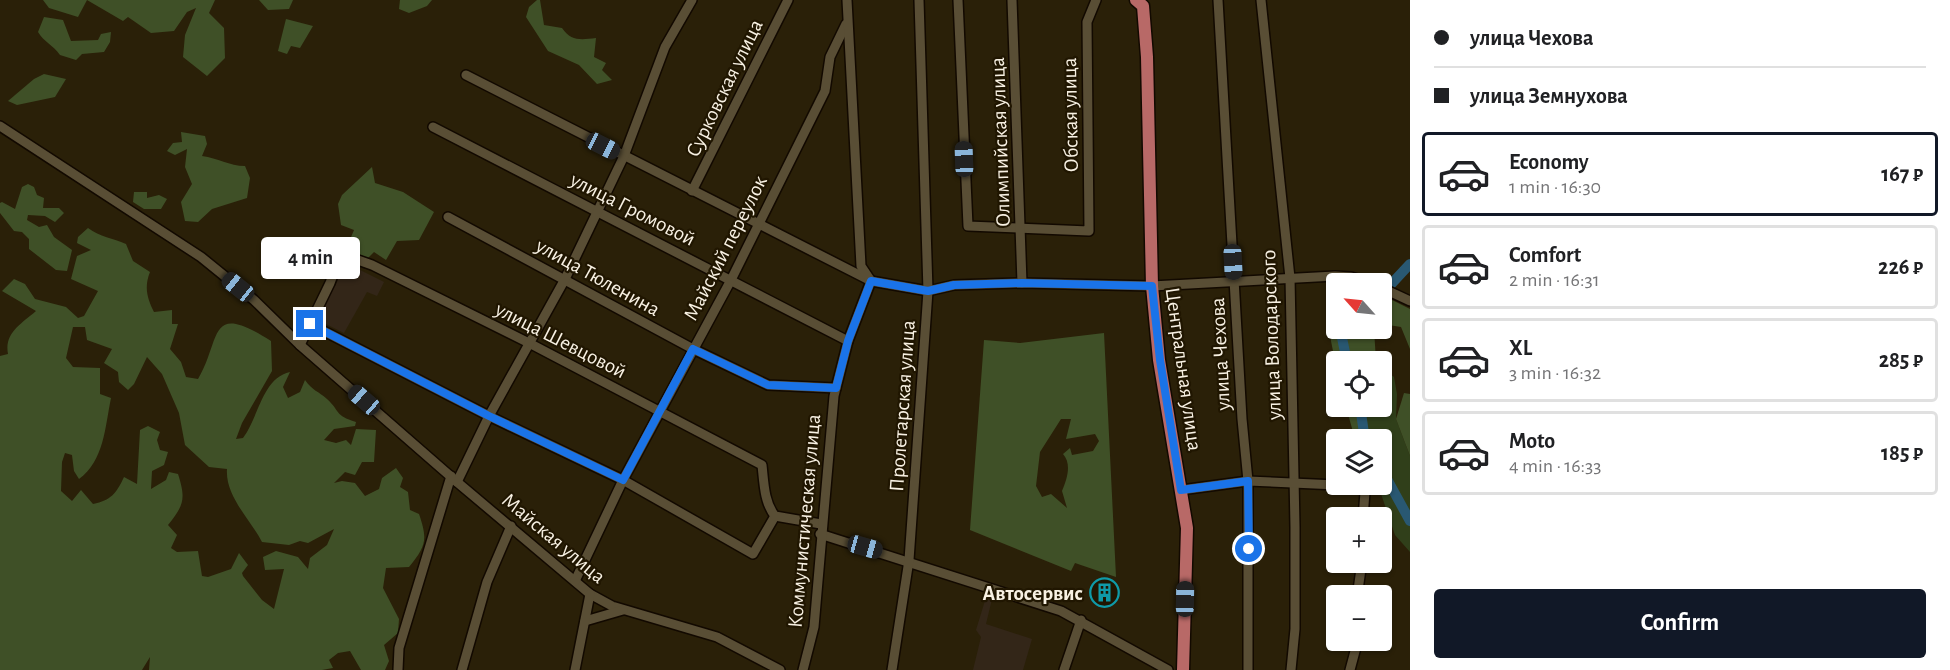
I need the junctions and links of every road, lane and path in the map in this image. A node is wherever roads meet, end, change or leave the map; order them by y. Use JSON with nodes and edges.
{"nodes":[{"id":1,"x":692,"y":0,"type":"edge"},
{"id":2,"x":788,"y":0,"type":"edge"},
{"id":3,"x":846,"y":0,"type":"edge"},
{"id":4,"x":919,"y":0,"type":"edge"},
{"id":5,"x":958,"y":0,"type":"edge"},
{"id":6,"x":1012,"y":0,"type":"edge"},
{"id":7,"x":1096,"y":0,"type":"edge"},
{"id":8,"x":1218,"y":0,"type":"edge"},
{"id":9,"x":1261,"y":0,"type":"edge"},
{"id":10,"x":1141,"y":2,"type":"edge"},
{"id":11,"x":846,"y":24,"type":"junction"},
{"id":12,"x":466,"y":75,"type":"dead end"},
{"id":13,"x":0,"y":126,"type":"edge"},
{"id":14,"x":433,"y":127,"type":"dead end"},
{"id":15,"x":624,"y":156,"type":"junction"},
{"id":16,"x":692,"y":191,"type":"junction"},
{"id":17,"x":597,"y":212,"type":"junction"},
{"id":18,"x":448,"y":217,"type":"dead end"},
{"id":19,"x":760,"y":223,"type":"junction"},
{"id":20,"x":1022,"y":228,"type":"junction"},
{"id":21,"x":1326,"y":276,"type":"edge"},
{"id":22,"x":1290,"y":278,"type":"junction"},
{"id":23,"x":565,"y":279,"type":"junction"},
{"id":24,"x":731,"y":280,"type":"junction"},
{"id":25,"x":871,"y":281,"type":"junction"},
{"id":26,"x":1022,"y":283,"type":"junction"},
{"id":27,"x":1234,"y":283,"type":"junction"},
{"id":28,"x":1152,"y":286,"type":"junction"},
{"id":29,"x":928,"y":291,"type":"junction"},
{"id":30,"x":1392,"y":293,"type":"edge"},
{"id":31,"x":1410,"y":301,"type":"edge"},
{"id":32,"x":310,"y":324,"type":"junction"},
{"id":33,"x":848,"y":341,"type":"junction"},
{"id":34,"x":529,"y":342,"type":"junction"},
{"id":35,"x":300,"y":345,"type":"junction"},
{"id":36,"x":693,"y":349,"type":"junction"},
{"id":37,"x":836,"y":388,"type":"junction"},
{"id":38,"x":660,"y":411,"type":"junction"},
{"id":39,"x":489,"y":416,"type":"junction"},
{"id":40,"x":454,"y":479,"type":"junction"},
{"id":41,"x":623,"y":480,"type":"junction"},
{"id":42,"x":1248,"y":481,"type":"junction"},
{"id":43,"x":1293,"y":484,"type":"junction"},
{"id":44,"x":1181,"y":490,"type":"junction"},
{"id":45,"x":1363,"y":507,"type":"edge"},
{"id":46,"x":775,"y":516,"type":"junction"},
{"id":47,"x":512,"y":526,"type":"junction"},
{"id":48,"x":821,"y":529,"type":"junction"},
{"id":49,"x":909,"y":560,"type":"junction"},
{"id":50,"x":575,"y":580,"type":"junction"},
{"id":51,"x":590,"y":594,"type":"junction"},
{"id":52,"x":626,"y":610,"type":"junction"},
{"id":53,"x":1081,"y":620,"type":"junction"},
{"id":54,"x":585,"y":621,"type":"junction"},
{"id":55,"x":1355,"y":651,"type":"edge"},
{"id":56,"x":398,"y":670,"type":"edge"},
{"id":57,"x":462,"y":670,"type":"edge"},
{"id":58,"x":575,"y":670,"type":"edge"},
{"id":59,"x":780,"y":670,"type":"edge"},
{"id":60,"x":803,"y":670,"type":"edge"},
{"id":61,"x":892,"y":670,"type":"edge"},
{"id":62,"x":1064,"y":670,"type":"edge"},
{"id":63,"x":1168,"y":670,"type":"edge"},
{"id":64,"x":1183,"y":670,"type":"edge"},
{"id":65,"x":1248,"y":670,"type":"edge"},
{"id":66,"x":1291,"y":670,"type":"edge"},
{"id":67,"x":1350,"y":670,"type":"edge"}],
"edges":[{"from":1,"to":15,"type":"street"},
{"from":2,"to":16,"type":"street","name":"Сурковская улица"},
{"from":3,"to":11,"type":"street"},
{"from":4,"to":29,"type":"street","name":"Пролетарская улица"},
{"from":5,"to":20,"type":"street"},
{"from":6,"to":20,"type":"street","name":"Олимпийская улица"},
{"from":7,"to":20,"type":"street","name":"Обская улица"},
{"from":8,"to":27,"type":"street","name":"улица Чехова"},
{"from":9,"to":22,"type":"street","name":"улица Володарского"},
{"from":10,"to":28,"type":"main road","name":"Центральная улица"},
{"from":11,"to":19,"type":"street","name":"Майский переулок"},
{"from":11,"to":25,"type":"street"},
{"from":12,"to":15,"type":"street"},
{"from":13,"to":35,"type":"street","name":"Майская улица"},
{"from":14,"to":17,"type":"street","name":"улица Громовой"},
{"from":15,"to":16,"type":"street"},
{"from":15,"to":17,"type":"street"},
{"from":16,"to":19,"type":"street"},
{"from":17,"to":23,"type":"street"},
{"from":17,"to":24,"type":"street","name":"улица Громовой"},
{"from":18,"to":23,"type":"street","name":"улица Тюленина"},
{"from":19,"to":24,"type":"street","name":"Майский переулок"},
{"from":19,"to":25,"type":"street"},
{"from":20,"to":26,"type":"street","name":"Олимпийская улица"},
{"from":21,"to":22,"type":"street"},
{"from":22,"to":27,"type":"street"},
{"from":22,"to":43,"type":"street","name":"улица Володарского"},
{"from":23,"to":34,"type":"street"},
{"from":23,"to":36,"type":"street","name":"улица Тюленина"},
{"from":24,"to":33,"type":"street","name":"улица Громовой"},
{"from":24,"to":36,"type":"street","name":"Майский переулок"},
{"from":25,"to":29,"type":"street"},
{"from":25,"to":33,"type":"street","name":"Коммунистическая улица"},
{"from":26,"to":28,"type":"street"},
{"from":26,"to":29,"type":"street"},
{"from":27,"to":28,"type":"street"},
{"from":27,"to":42,"type":"street","name":"улица Чехова"},
{"from":28,"to":44,"type":"main road","name":"Центральная улица"},
{"from":29,"to":49,"type":"street","name":"Пролетарская улица"},
{"from":30,"to":31,"type":"street"},
{"from":32,"to":34,"type":"street","name":"улица Шевцовой"},
{"from":32,"to":35,"type":"street"},
{"from":32,"to":39,"type":"street"},
{"from":33,"to":37,"type":"street","name":"Коммунистическая улица"},
{"from":34,"to":38,"type":"street","name":"улица Шевцовой"},
{"from":34,"to":39,"type":"street"},
{"from":35,"to":40,"type":"street","name":"Майская улица"},
{"from":36,"to":37,"type":"street","name":"улица Тюленина"},
{"from":36,"to":38,"type":"street","name":"Майский переулок"},
{"from":37,"to":48,"type":"street","name":"Коммунистическая улица"},
{"from":38,"to":41,"type":"street","name":"Майский переулок"},
{"from":38,"to":46,"type":"street","name":"улица Шевцовой"},
{"from":39,"to":40,"type":"street"},
{"from":39,"to":41,"type":"street"},
{"from":40,"to":47,"type":"street","name":"Майская улица"},
{"from":40,"to":56,"type":"street"},
{"from":41,"to":46,"type":"street"},
{"from":41,"to":50,"type":"street","name":"Майский переулок"},
{"from":42,"to":43,"type":"street"},
{"from":42,"to":44,"type":"street"},
{"from":42,"to":65,"type":"street","name":"улица Чехова"},
{"from":43,"to":45,"type":"street"},
{"from":43,"to":66,"type":"street","name":"улица Володарского"},
{"from":44,"to":64,"type":"main road","name":"Центральная улица"},
{"from":46,"to":48,"type":"street"},
{"from":47,"to":50,"type":"street","name":"Майская улица"},
{"from":47,"to":57,"type":"street"},
{"from":48,"to":49,"type":"street"},
{"from":48,"to":60,"type":"street","name":"Коммунистическая улица"},
{"from":49,"to":53,"type":"street"},
{"from":49,"to":61,"type":"street","name":"Пролетарская улица"},
{"from":50,"to":51,"type":"street","name":"Майская улица"},
{"from":51,"to":52,"type":"street","name":"Майская улица"},
{"from":51,"to":54,"type":"street"},
{"from":52,"to":54,"type":"street"},
{"from":52,"to":59,"type":"street","name":"Майская улица"},
{"from":53,"to":62,"type":"street"},
{"from":53,"to":63,"type":"street"},
{"from":54,"to":58,"type":"street"},
{"from":55,"to":67,"type":"street"}]}
